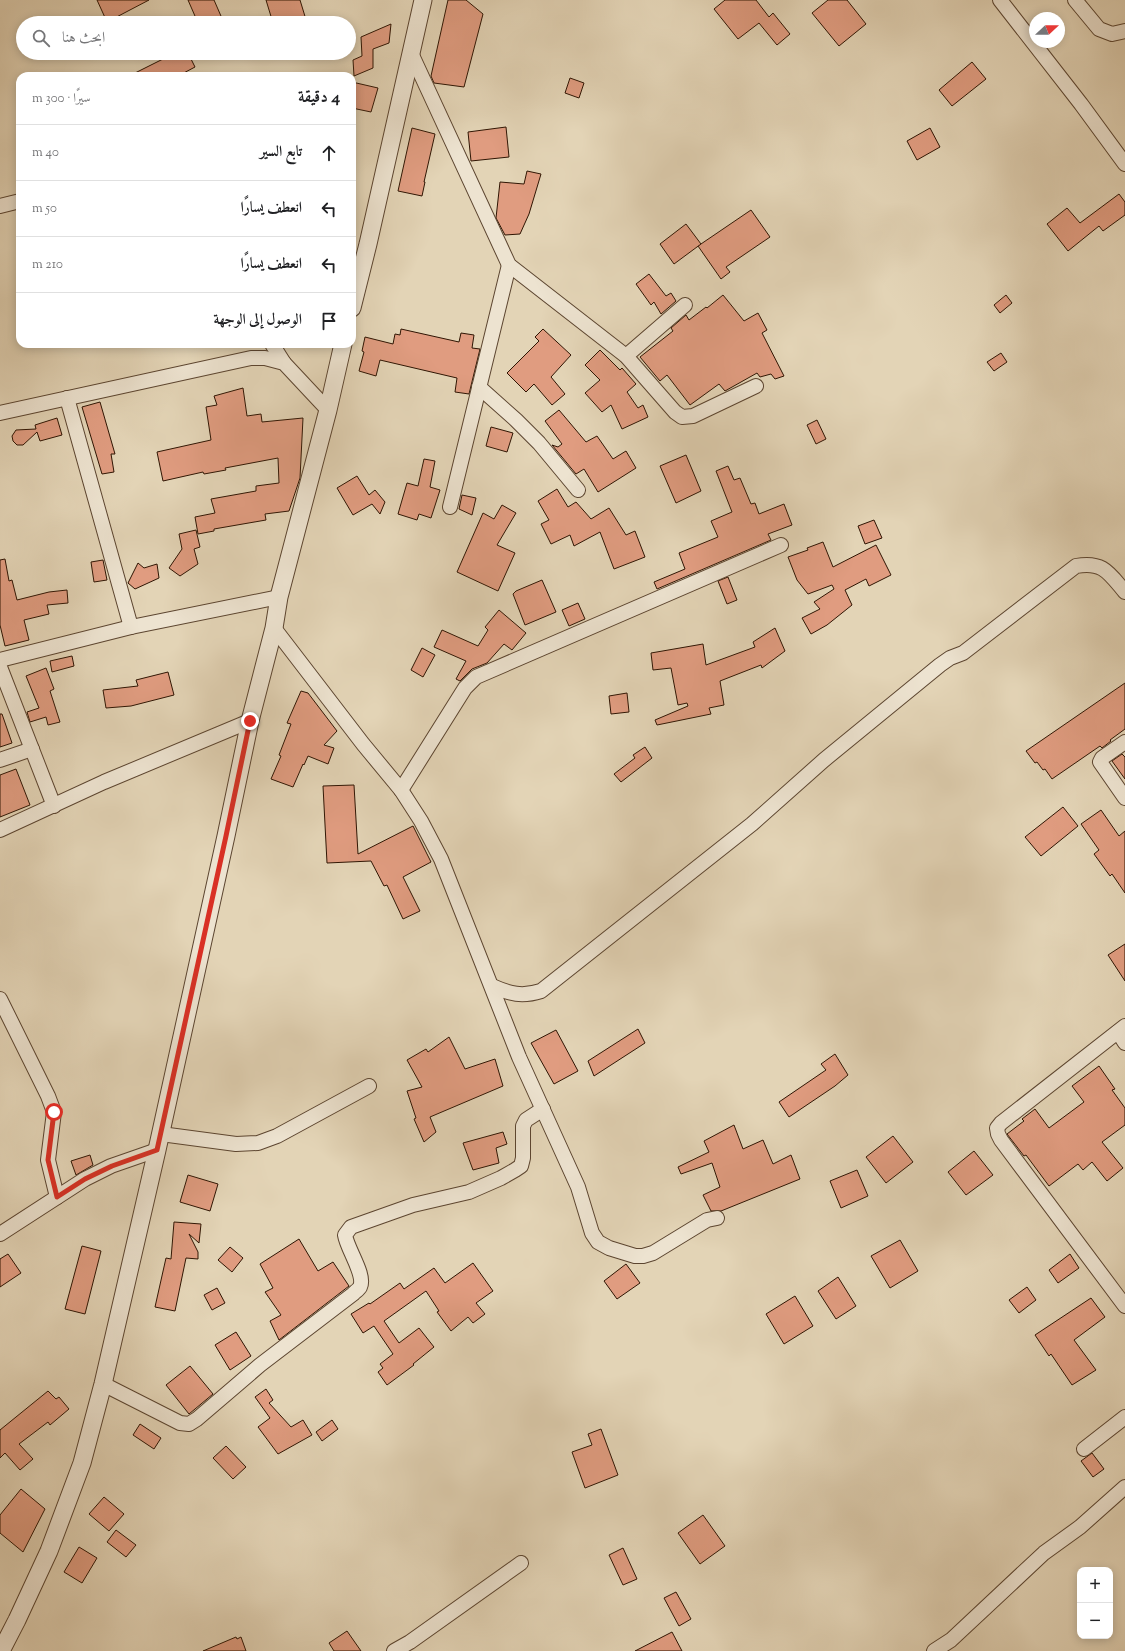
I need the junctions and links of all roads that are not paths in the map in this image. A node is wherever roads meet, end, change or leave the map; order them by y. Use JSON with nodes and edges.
{"nodes":[{"id":1,"x":423,"y":0,"type":"edge"},
{"id":2,"x":1000,"y":0,"type":"edge"},
{"id":3,"x":1075,"y":0,"type":"edge"},
{"id":4,"x":1125,"y":31,"type":"edge"},
{"id":5,"x":411,"y":53,"type":"junction"},
{"id":6,"x":1125,"y":164,"type":"edge"},
{"id":7,"x":16,"y":202,"type":"edge"},
{"id":8,"x":0,"y":206,"type":"edge"},
{"id":9,"x":509,"y":265,"type":"junction"},
{"id":10,"x":356,"y":292,"type":"edge"},
{"id":11,"x":685,"y":305,"type":"dead end"},
{"id":12,"x":275,"y":348,"type":"edge"},
{"id":13,"x":342,"y":348,"type":"edge"},
{"id":14,"x":626,"y":356,"type":"junction"},
{"id":15,"x":284,"y":362,"type":"junction"},
{"id":16,"x":756,"y":386,"type":"dead end"},
{"id":17,"x":479,"y":387,"type":"junction"},
{"id":18,"x":67,"y":398,"type":"junction"},
{"id":19,"x":328,"y":410,"type":"junction"},
{"id":20,"x":0,"y":413,"type":"edge"},
{"id":21,"x":578,"y":490,"type":"dead end"},
{"id":22,"x":450,"y":507,"type":"dead end"},
{"id":23,"x":782,"y":545,"type":"dead end"},
{"id":24,"x":1125,"y":592,"type":"edge"},
{"id":25,"x":279,"y":597,"type":"junction"},
{"id":26,"x":131,"y":628,"type":"junction"},
{"id":27,"x":274,"y":628,"type":"junction"},
{"id":28,"x":0,"y":660,"type":"edge"},
{"id":29,"x":0,"y":667,"type":"edge"},
{"id":30,"x":250,"y":721,"type":"junction"},
{"id":31,"x":1125,"y":742,"type":"edge"},
{"id":32,"x":32,"y":749,"type":"junction"},
{"id":33,"x":0,"y":760,"type":"edge"},
{"id":34,"x":402,"y":790,"type":"junction"},
{"id":35,"x":1125,"y":798,"type":"edge"},
{"id":36,"x":54,"y":806,"type":"junction"},
{"id":37,"x":0,"y":830,"type":"edge"},
{"id":38,"x":492,"y":986,"type":"junction"},
{"id":39,"x":0,"y":999,"type":"edge"},
{"id":40,"x":1123,"y":1034,"type":"edge"},
{"id":41,"x":369,"y":1086,"type":"dead end"},
{"id":42,"x":543,"y":1110,"type":"junction"},
{"id":43,"x":159,"y":1142,"type":"junction"},
{"id":44,"x":57,"y":1197,"type":"junction"},
{"id":45,"x":717,"y":1218,"type":"dead end"},
{"id":46,"x":0,"y":1234,"type":"edge"},
{"id":47,"x":1125,"y":1306,"type":"edge"},
{"id":48,"x":103,"y":1384,"type":"junction"},
{"id":49,"x":1125,"y":1417,"type":"edge"},
{"id":50,"x":1084,"y":1449,"type":"dead end"},
{"id":51,"x":1125,"y":1487,"type":"edge"},
{"id":52,"x":521,"y":1563,"type":"dead end"},
{"id":53,"x":1,"y":1651,"type":"edge"},
{"id":54,"x":394,"y":1651,"type":"edge"},
{"id":55,"x":934,"y":1651,"type":"edge"}],
"edges":[{"from":1,"to":5,"type":"street"},
{"from":2,"to":6,"type":"street"},
{"from":3,"to":4,"type":"street"},
{"from":5,"to":9,"type":"street"},
{"from":5,"to":10,"type":"street"},
{"from":7,"to":8,"type":"street"},
{"from":9,"to":14,"type":"street"},
{"from":9,"to":17,"type":"street"},
{"from":11,"to":14,"type":"street"},
{"from":12,"to":15,"type":"street"},
{"from":13,"to":19,"type":"street"},
{"from":14,"to":16,"type":"street"},
{"from":15,"to":18,"type":"street"},
{"from":15,"to":19,"type":"street"},
{"from":17,"to":21,"type":"street"},
{"from":17,"to":22,"type":"street"},
{"from":18,"to":20,"type":"street"},
{"from":18,"to":26,"type":"street"},
{"from":19,"to":25,"type":"street"},
{"from":23,"to":34,"type":"street"},
{"from":24,"to":38,"type":"street"},
{"from":25,"to":26,"type":"street"},
{"from":25,"to":27,"type":"street"},
{"from":26,"to":28,"type":"street"},
{"from":27,"to":30,"type":"street"},
{"from":27,"to":34,"type":"street"},
{"from":29,"to":32,"type":"street"},
{"from":30,"to":36,"type":"street"},
{"from":30,"to":43,"type":"street"},
{"from":31,"to":35,"type":"street"},
{"from":32,"to":33,"type":"street"},
{"from":32,"to":36,"type":"street"},
{"from":34,"to":38,"type":"street"},
{"from":36,"to":37,"type":"street"},
{"from":38,"to":42,"type":"street"},
{"from":39,"to":44,"type":"street"},
{"from":40,"to":47,"type":"street"},
{"from":41,"to":43,"type":"street"},
{"from":42,"to":45,"type":"street"},
{"from":42,"to":48,"type":"street"},
{"from":43,"to":44,"type":"street"},
{"from":43,"to":48,"type":"street"},
{"from":44,"to":46,"type":"street"},
{"from":48,"to":53,"type":"street"},
{"from":49,"to":50,"type":"street"},
{"from":51,"to":55,"type":"street"},
{"from":52,"to":54,"type":"street"}]}
